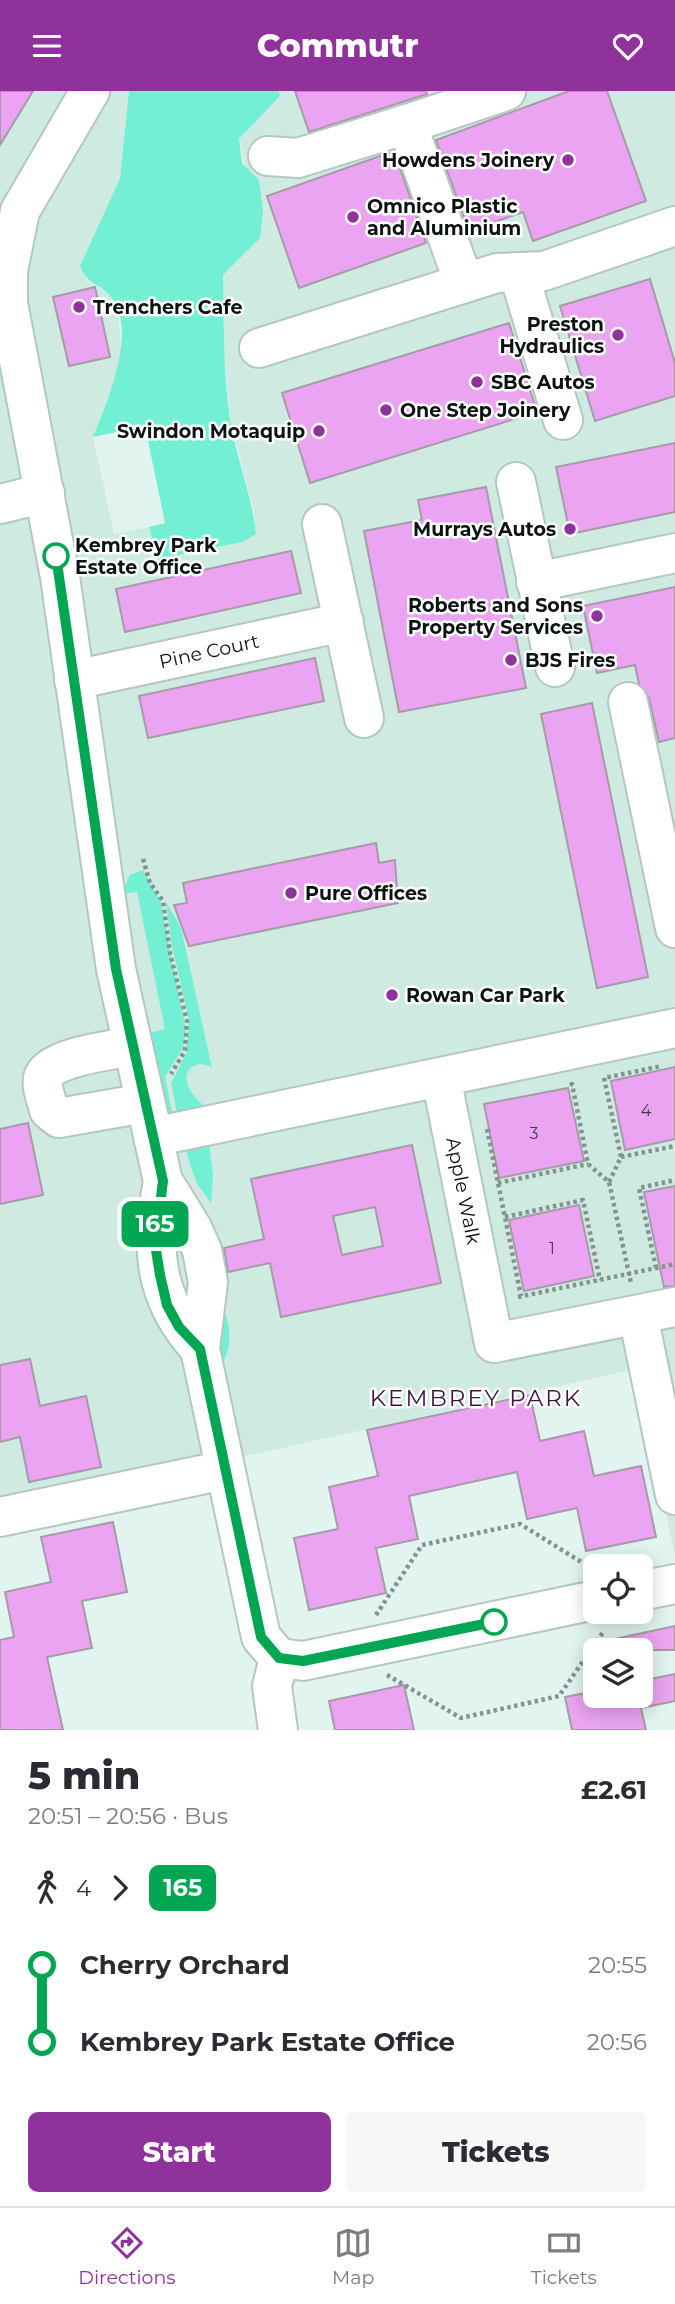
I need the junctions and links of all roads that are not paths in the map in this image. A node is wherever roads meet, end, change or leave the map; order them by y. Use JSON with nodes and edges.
{"nodes":[{"id":1,"x":506,"y":91,"type":"edge"},
{"id":2,"x":77,"y":95,"type":"edge"},
{"id":3,"x":407,"y":124,"type":"junction"},
{"id":4,"x":268,"y":156,"type":"dead end"},
{"id":5,"x":675,"y":226,"type":"edge"},
{"id":6,"x":519,"y":274,"type":"junction"},
{"id":7,"x":464,"y":283,"type":"junction"},
{"id":8,"x":259,"y":348,"type":"dead end"},
{"id":9,"x":563,"y":420,"type":"dead end"},
{"id":10,"x":516,"y":482,"type":"dead end"},
{"id":11,"x":45,"y":493,"type":"junction"},
{"id":12,"x":0,"y":504,"type":"edge"},
{"id":13,"x":322,"y":524,"type":"dead end"},
{"id":14,"x":675,"y":553,"type":"edge"},
{"id":15,"x":536,"y":582,"type":"junction"},
{"id":16,"x":344,"y":622,"type":"junction"},
{"id":17,"x":555,"y":667,"type":"dead end"},
{"id":18,"x":74,"y":680,"type":"junction"},
{"id":19,"x":628,"y":702,"type":"dead end"},
{"id":20,"x":364,"y":717,"type":"dead end"},
{"id":21,"x":660,"y":779,"type":"edge"},
{"id":22,"x":675,"y":928,"type":"edge"},
{"id":23,"x":675,"y":1028,"type":"edge"},
{"id":24,"x":133,"y":1046,"type":"junction"},
{"id":25,"x":442,"y":1077,"type":"junction"},
{"id":26,"x":155,"y":1108,"type":"junction"},
{"id":27,"x":675,"y":1307,"type":"edge"},
{"id":28,"x":638,"y":1315,"type":"junction"},
{"id":29,"x":225,"y":1470,"type":"junction"},
{"id":30,"x":675,"y":1495,"type":"edge"},
{"id":31,"x":0,"y":1517,"type":"edge"},
{"id":32,"x":675,"y":1584,"type":"edge"},
{"id":33,"x":653,"y":1588,"type":"edge"},
{"id":34,"x":583,"y":1614,"type":"edge"},
{"id":35,"x":279,"y":1658,"type":"junction"},
{"id":36,"x":278,"y":1730,"type":"edge"}],
"edges":[{"from":1,"to":3,"type":"lane"},
{"from":2,"to":11,"type":"lane"},
{"from":3,"to":4,"type":"lane"},
{"from":3,"to":7,"type":"lane"},
{"from":5,"to":6,"type":"lane"},
{"from":6,"to":7,"type":"lane"},
{"from":6,"to":9,"type":"lane"},
{"from":7,"to":8,"type":"lane"},
{"from":10,"to":15,"type":"lane"},
{"from":11,"to":12,"type":"lane"},
{"from":11,"to":18,"type":"lane"},
{"from":13,"to":16,"type":"lane"},
{"from":14,"to":15,"type":"lane"},
{"from":15,"to":17,"type":"lane"},
{"from":16,"to":18,"type":"lane","name":"Pine Court"},
{"from":16,"to":20,"type":"lane"},
{"from":18,"to":24,"type":"lane"},
{"from":19,"to":21,"type":"lane"},
{"from":21,"to":22,"type":"lane"},
{"from":23,"to":25,"type":"lane"},
{"from":24,"to":26,"type":"lane"},
{"from":24,"to":26,"type":"lane"},
{"from":25,"to":26,"type":"lane"},
{"from":25,"to":28,"type":"lane","name":"Apple Walk"},
{"from":26,"to":29,"type":"lane"},
{"from":27,"to":28,"type":"lane","name":"Apple Walk"},
{"from":28,"to":30,"type":"lane"},
{"from":29,"to":31,"type":"lane"},
{"from":29,"to":35,"type":"lane"},
{"from":32,"to":33,"type":"lane"},
{"from":34,"to":35,"type":"lane"},
{"from":35,"to":36,"type":"lane"}]}
